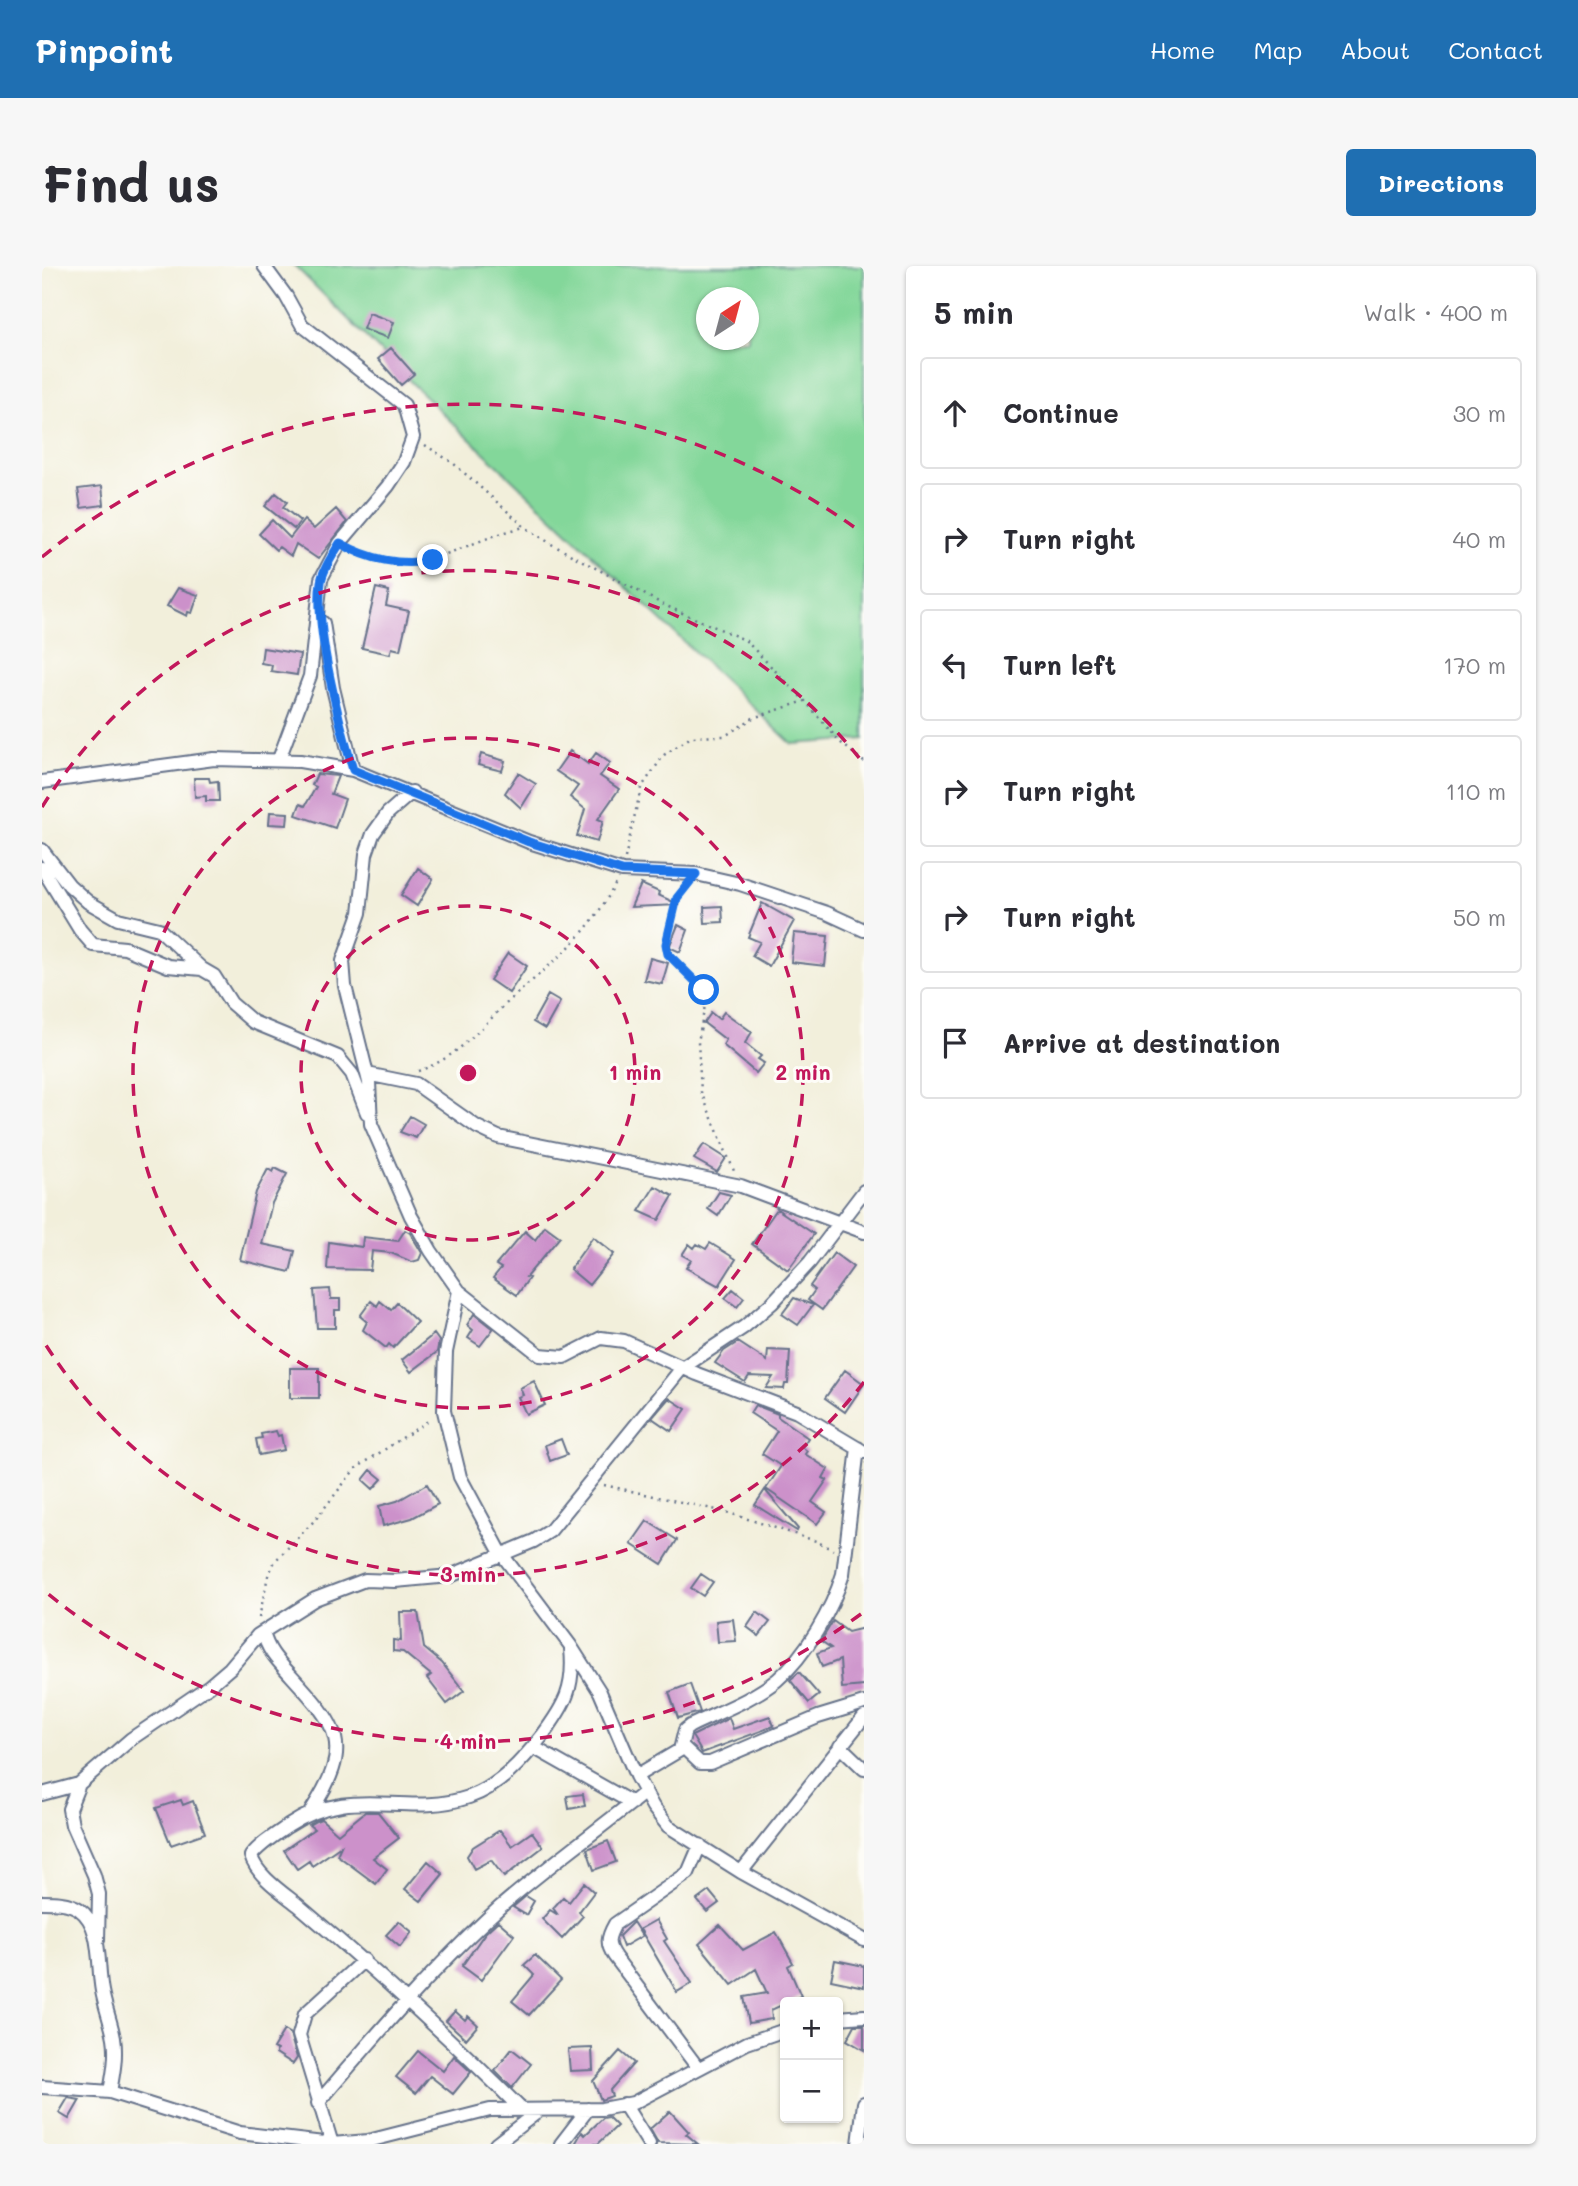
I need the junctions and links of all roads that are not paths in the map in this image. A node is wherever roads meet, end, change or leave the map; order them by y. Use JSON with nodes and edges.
{"nodes":[{"id":1,"x":264,"y":266,"type":"edge"},
{"id":2,"x":319,"y":602,"type":"junction"},
{"id":3,"x":279,"y":759,"type":"junction"},
{"id":4,"x":353,"y":770,"type":"junction"},
{"id":5,"x":42,"y":782,"type":"edge"},
{"id":6,"x":412,"y":792,"type":"junction"},
{"id":7,"x":42,"y":850,"type":"edge"},
{"id":8,"x":42,"y":868,"type":"edge"},
{"id":9,"x":864,"y":930,"type":"edge"},
{"id":10,"x":202,"y":969,"type":"junction"},
{"id":11,"x":367,"y":1074,"type":"junction"},
{"id":12,"x":371,"y":1124,"type":"junction"},
{"id":13,"x":864,"y":1191,"type":"edge"},
{"id":14,"x":842,"y":1223,"type":"junction"},
{"id":15,"x":864,"y":1232,"type":"edge"},
{"id":16,"x":459,"y":1291,"type":"junction"},
{"id":17,"x":682,"y":1368,"type":"junction"},
{"id":18,"x":861,"y":1450,"type":"edge"},
{"id":19,"x":501,"y":1553,"type":"junction"},
{"id":20,"x":260,"y":1633,"type":"junction"},
{"id":21,"x":570,"y":1645,"type":"junction"},
{"id":22,"x":864,"y":1703,"type":"edge"},
{"id":23,"x":864,"y":1717,"type":"edge"},
{"id":24,"x":840,"y":1746,"type":"junction"},
{"id":25,"x":533,"y":1747,"type":"junction"},
{"id":26,"x":683,"y":1747,"type":"junction"},
{"id":27,"x":864,"y":1769,"type":"edge"},
{"id":28,"x":636,"y":1776,"type":"junction"},
{"id":29,"x":79,"y":1784,"type":"junction"},
{"id":30,"x":645,"y":1793,"type":"junction"},
{"id":31,"x":42,"y":1794,"type":"edge"},
{"id":32,"x":632,"y":1803,"type":"junction"},
{"id":33,"x":311,"y":1811,"type":"junction"},
{"id":34,"x":700,"y":1845,"type":"junction"},
{"id":35,"x":741,"y":1872,"type":"junction"},
{"id":36,"x":42,"y":1902,"type":"edge"},
{"id":37,"x":864,"y":1940,"type":"edge"},
{"id":38,"x":98,"y":1948,"type":"junction"},
{"id":39,"x":364,"y":1960,"type":"junction"},
{"id":40,"x":410,"y":2000,"type":"junction"},
{"id":41,"x":864,"y":2016,"type":"edge"},
{"id":42,"x":843,"y":2018,"type":"edge"},
{"id":43,"x":780,"y":2032,"type":"edge"},
{"id":44,"x":698,"y":2068,"type":"junction"},
{"id":45,"x":42,"y":2087,"type":"edge"},
{"id":46,"x":110,"y":2092,"type":"junction"},
{"id":47,"x":318,"y":2103,"type":"junction"},
{"id":48,"x":864,"y":2103,"type":"edge"},
{"id":49,"x":624,"y":2104,"type":"junction"},
{"id":50,"x":587,"y":2109,"type":"junction"},
{"id":51,"x":522,"y":2110,"type":"junction"},
{"id":52,"x":540,"y":2110,"type":"junction"},
{"id":53,"x":332,"y":2144,"type":"edge"},
{"id":54,"x":496,"y":2144,"type":"edge"},
{"id":55,"x":561,"y":2144,"type":"edge"},
{"id":56,"x":649,"y":2144,"type":"edge"},
{"id":57,"x":859,"y":2144,"type":"edge"}],
"edges":[{"from":1,"to":2,"type":"street"},
{"from":2,"to":3,"type":"street"},
{"from":2,"to":4,"type":"street"},
{"from":3,"to":4,"type":"street"},
{"from":3,"to":5,"type":"street"},
{"from":4,"to":6,"type":"street"},
{"from":6,"to":9,"type":"street"},
{"from":6,"to":11,"type":"street"},
{"from":7,"to":10,"type":"street"},
{"from":8,"to":10,"type":"street"},
{"from":10,"to":12,"type":"street"},
{"from":11,"to":12,"type":"street"},
{"from":11,"to":14,"type":"street"},
{"from":12,"to":16,"type":"street"},
{"from":13,"to":14,"type":"street"},
{"from":14,"to":15,"type":"street"},
{"from":14,"to":17,"type":"street"},
{"from":16,"to":17,"type":"street"},
{"from":16,"to":19,"type":"street"},
{"from":17,"to":18,"type":"street"},
{"from":17,"to":19,"type":"street"},
{"from":18,"to":26,"type":"street"},
{"from":19,"to":20,"type":"street"},
{"from":19,"to":21,"type":"street"},
{"from":20,"to":29,"type":"street"},
{"from":20,"to":33,"type":"street"},
{"from":21,"to":25,"type":"street"},
{"from":21,"to":28,"type":"street"},
{"from":22,"to":26,"type":"street"},
{"from":23,"to":24,"type":"street"},
{"from":24,"to":27,"type":"street"},
{"from":24,"to":35,"type":"street"},
{"from":25,"to":32,"type":"street"},
{"from":25,"to":33,"type":"street"},
{"from":26,"to":28,"type":"street"},
{"from":28,"to":30,"type":"street"},
{"from":29,"to":31,"type":"street"},
{"from":29,"to":38,"type":"street"},
{"from":30,"to":32,"type":"street"},
{"from":30,"to":34,"type":"street"},
{"from":32,"to":40,"type":"street"},
{"from":33,"to":39,"type":"street"},
{"from":34,"to":35,"type":"street"},
{"from":34,"to":44,"type":"street"},
{"from":35,"to":37,"type":"street"},
{"from":36,"to":38,"type":"street"},
{"from":38,"to":46,"type":"street"},
{"from":39,"to":40,"type":"street"},
{"from":39,"to":47,"type":"street"},
{"from":40,"to":47,"type":"street"},
{"from":40,"to":51,"type":"street"},
{"from":41,"to":42,"type":"street"},
{"from":43,"to":44,"type":"street"},
{"from":44,"to":49,"type":"street"},
{"from":45,"to":46,"type":"street"},
{"from":46,"to":53,"type":"street"},
{"from":47,"to":53,"type":"street"},
{"from":48,"to":57,"type":"street"},
{"from":49,"to":50,"type":"street"},
{"from":49,"to":56,"type":"street"},
{"from":50,"to":52,"type":"street"},
{"from":50,"to":55,"type":"street"},
{"from":51,"to":52,"type":"street"},
{"from":51,"to":53,"type":"street"},
{"from":52,"to":54,"type":"street"}]}
